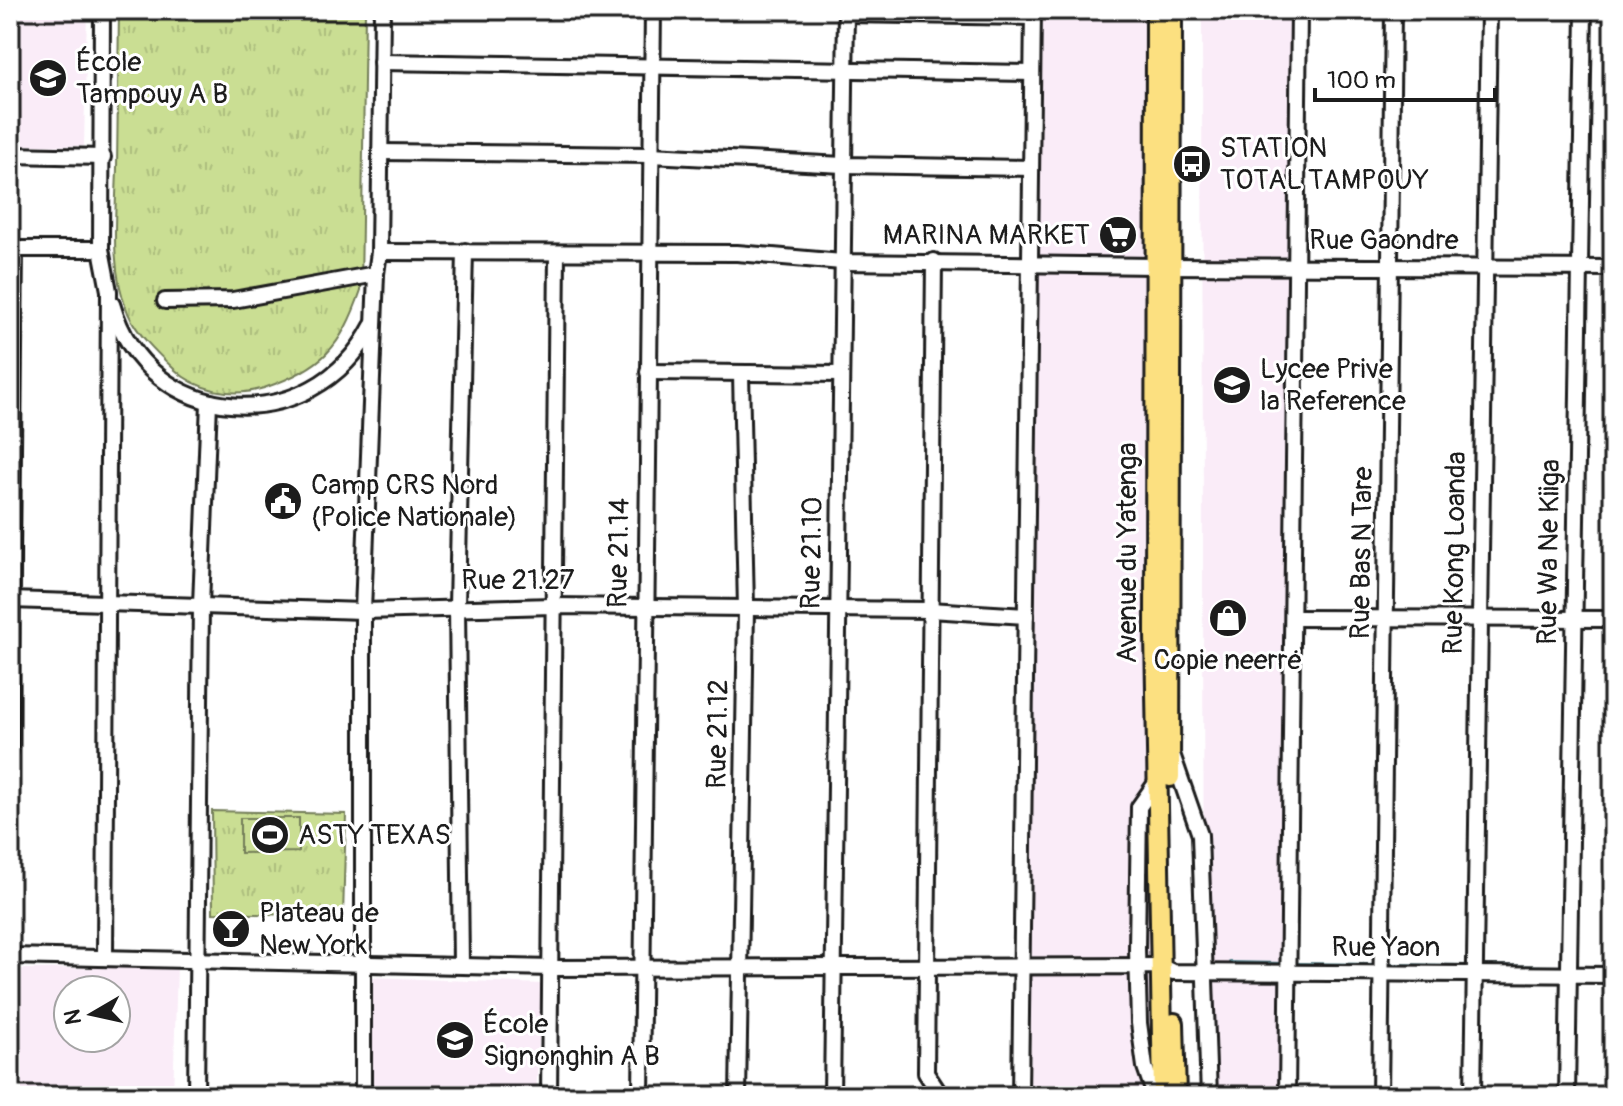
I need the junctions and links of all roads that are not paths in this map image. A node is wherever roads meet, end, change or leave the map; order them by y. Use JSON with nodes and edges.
{"nodes":[{"id":1,"x":102,"y":10,"type":"edge"},
{"id":2,"x":382,"y":10,"type":"edge"},
{"id":3,"x":653,"y":10,"type":"edge"},
{"id":4,"x":1156,"y":10,"type":"edge"},
{"id":5,"x":1172,"y":10,"type":"edge"},
{"id":6,"x":1299,"y":10,"type":"edge"},
{"id":7,"x":1393,"y":10,"type":"edge"},
{"id":8,"x":1489,"y":10,"type":"edge"},
{"id":9,"x":1584,"y":10,"type":"edge"},
{"id":10,"x":846,"y":12,"type":"edge"},
{"id":11,"x":1032,"y":14,"type":"edge"},
{"id":12,"x":381,"y":62,"type":"junction"},
{"id":13,"x":652,"y":67,"type":"junction"},
{"id":14,"x":844,"y":70,"type":"junction"},
{"id":15,"x":1032,"y":73,"type":"junction"},
{"id":16,"x":380,"y":152,"type":"junction"},
{"id":17,"x":10,"y":155,"type":"edge"},
{"id":18,"x":651,"y":155,"type":"junction"},
{"id":19,"x":103,"y":157,"type":"junction"},
{"id":20,"x":843,"y":165,"type":"junction"},
{"id":21,"x":1031,"y":168,"type":"junction"},
{"id":22,"x":12,"y":249,"type":"edge"},
{"id":23,"x":101,"y":249,"type":"junction"},
{"id":24,"x":465,"y":251,"type":"junction"},
{"id":25,"x":379,"y":252,"type":"junction"},
{"id":26,"x":557,"y":253,"type":"junction"},
{"id":27,"x":649,"y":253,"type":"junction"},
{"id":28,"x":934,"y":261,"type":"junction"},
{"id":29,"x":842,"y":262,"type":"junction"},
{"id":30,"x":1030,"y":263,"type":"junction"},
{"id":31,"x":1391,"y":265,"type":"junction"},
{"id":32,"x":1162,"y":266,"type":"junction"},
{"id":33,"x":1487,"y":266,"type":"junction"},
{"id":34,"x":1296,"y":267,"type":"junction"},
{"id":35,"x":1581,"y":267,"type":"junction"},
{"id":36,"x":1613,"y":268,"type":"edge"},
{"id":37,"x":376,"y":274,"type":"junction"},
{"id":38,"x":109,"y":291,"type":"junction"},
{"id":39,"x":165,"y":301,"type":"dead end"},
{"id":40,"x":374,"y":322,"type":"junction"},
{"id":41,"x":648,"y":372,"type":"junction"},
{"id":42,"x":741,"y":373,"type":"junction"},
{"id":43,"x":840,"y":374,"type":"junction"},
{"id":44,"x":209,"y":402,"type":"junction"},
{"id":45,"x":11,"y":600,"type":"edge"},
{"id":46,"x":106,"y":601,"type":"junction"},
{"id":47,"x":201,"y":605,"type":"junction"},
{"id":48,"x":457,"y":606,"type":"junction"},
{"id":49,"x":552,"y":606,"type":"junction"},
{"id":50,"x":644,"y":607,"type":"junction"},
{"id":51,"x":746,"y":609,"type":"junction"},
{"id":52,"x":838,"y":609,"type":"junction"},
{"id":53,"x":930,"y":610,"type":"junction"},
{"id":54,"x":363,"y":611,"type":"junction"},
{"id":55,"x":1026,"y":616,"type":"junction"},
{"id":56,"x":1387,"y":616,"type":"junction"},
{"id":57,"x":1481,"y":617,"type":"junction"},
{"id":58,"x":1293,"y":618,"type":"junction"},
{"id":59,"x":1573,"y":619,"type":"junction"},
{"id":60,"x":1613,"y":619,"type":"edge"},
{"id":61,"x":1170,"y":748,"type":"junction"},
{"id":62,"x":10,"y":751,"type":"edge"},
{"id":63,"x":1158,"y":780,"type":"junction"},
{"id":64,"x":10,"y":956,"type":"edge"},
{"id":65,"x":105,"y":957,"type":"junction"},
{"id":66,"x":197,"y":959,"type":"junction"},
{"id":67,"x":364,"y":961,"type":"junction"},
{"id":68,"x":461,"y":965,"type":"junction"},
{"id":69,"x":645,"y":966,"type":"junction"},
{"id":70,"x":741,"y":966,"type":"junction"},
{"id":71,"x":930,"y":966,"type":"junction"},
{"id":72,"x":1138,"y":967,"type":"junction"},
{"id":73,"x":552,"y":968,"type":"junction"},
{"id":74,"x":833,"y":969,"type":"junction"},
{"id":75,"x":1022,"y":969,"type":"junction"},
{"id":76,"x":1166,"y":969,"type":"junction"},
{"id":77,"x":1202,"y":972,"type":"junction"},
{"id":78,"x":1286,"y":972,"type":"junction"},
{"id":79,"x":1381,"y":973,"type":"junction"},
{"id":80,"x":1472,"y":974,"type":"junction"},
{"id":81,"x":1567,"y":974,"type":"junction"},
{"id":82,"x":1613,"y":975,"type":"edge"},
{"id":83,"x":196,"y":1096,"type":"edge"},
{"id":84,"x":363,"y":1096,"type":"edge"},
{"id":85,"x":549,"y":1096,"type":"edge"},
{"id":86,"x":641,"y":1096,"type":"edge"},
{"id":87,"x":738,"y":1096,"type":"edge"},
{"id":88,"x":832,"y":1096,"type":"edge"},
{"id":89,"x":941,"y":1096,"type":"edge"},
{"id":90,"x":1020,"y":1096,"type":"edge"},
{"id":91,"x":1155,"y":1096,"type":"edge"},
{"id":92,"x":1163,"y":1096,"type":"edge"},
{"id":93,"x":1176,"y":1096,"type":"edge"},
{"id":94,"x":1209,"y":1096,"type":"edge"},
{"id":95,"x":1287,"y":1096,"type":"edge"},
{"id":96,"x":1380,"y":1096,"type":"edge"},
{"id":97,"x":1473,"y":1096,"type":"edge"},
{"id":98,"x":1567,"y":1096,"type":"edge"}],
"edges":[{"from":1,"to":19,"type":"street"},
{"from":2,"to":12,"type":"street"},
{"from":3,"to":13,"type":"street","name":"Rue 21.14"},
{"from":4,"to":32,"type":"main road","name":"Avenue du Yatenga"},
{"from":5,"to":32,"type":"main road","name":"Avenue du Yatenga"},
{"from":6,"to":34,"type":"street"},
{"from":7,"to":31,"type":"street","name":"Rue Bas N Tare"},
{"from":8,"to":33,"type":"street","name":"Rue Kong Loanda"},
{"from":9,"to":35,"type":"street","name":"Rue Wa Ne Kiiga"},
{"from":10,"to":11,"type":"street"},
{"from":10,"to":14,"type":"street","name":"Rue 21.10"},
{"from":11,"to":15,"type":"street"},
{"from":12,"to":13,"type":"street"},
{"from":12,"to":16,"type":"street"},
{"from":13,"to":14,"type":"street"},
{"from":13,"to":18,"type":"street","name":"Rue 21.14"},
{"from":14,"to":15,"type":"street"},
{"from":14,"to":20,"type":"street","name":"Rue 21.10"},
{"from":15,"to":21,"type":"street"},
{"from":16,"to":18,"type":"street"},
{"from":16,"to":25,"type":"street"},
{"from":17,"to":19,"type":"street"},
{"from":18,"to":20,"type":"street"},
{"from":18,"to":27,"type":"street","name":"Rue 21.14"},
{"from":19,"to":23,"type":"street"},
{"from":20,"to":21,"type":"street"},
{"from":20,"to":29,"type":"street","name":"Rue 21.10"},
{"from":21,"to":30,"type":"street"},
{"from":22,"to":23,"type":"street"},
{"from":22,"to":45,"type":"street"},
{"from":23,"to":38,"type":"street"},
{"from":24,"to":25,"type":"street","name":"Rue Gaondre"},
{"from":24,"to":26,"type":"street","name":"Rue Gaondre"},
{"from":24,"to":48,"type":"street"},
{"from":25,"to":37,"type":"street"},
{"from":26,"to":27,"type":"street","name":"Rue Gaondre"},
{"from":26,"to":49,"type":"street"},
{"from":27,"to":29,"type":"street","name":"Rue Gaondre"},
{"from":27,"to":41,"type":"street","name":"Rue 21.14"},
{"from":28,"to":29,"type":"street","name":"Rue Gaondre"},
{"from":28,"to":30,"type":"street","name":"Rue Gaondre"},
{"from":28,"to":53,"type":"street"},
{"from":29,"to":43,"type":"street","name":"Rue 21.10"},
{"from":30,"to":32,"type":"street","name":"Rue Gaondre"},
{"from":30,"to":55,"type":"street"},
{"from":31,"to":33,"type":"street","name":"Rue Gaondre"},
{"from":31,"to":34,"type":"street","name":"Rue Gaondre"},
{"from":31,"to":56,"type":"street","name":"Rue Bas N Tare"},
{"from":32,"to":34,"type":"street","name":"Rue Gaondre"},
{"from":32,"to":61,"type":"main road","name":"Avenue du Yatenga"},
{"from":32,"to":63,"type":"main road","name":"Avenue du Yatenga"},
{"from":33,"to":35,"type":"street","name":"Rue Gaondre"},
{"from":33,"to":57,"type":"street","name":"Rue Kong Loanda"},
{"from":34,"to":58,"type":"street"},
{"from":35,"to":36,"type":"street","name":"Rue Gaondre"},
{"from":35,"to":59,"type":"street","name":"Rue Wa Ne Kiiga"},
{"from":37,"to":39,"type":"street"},
{"from":37,"to":40,"type":"street"},
{"from":38,"to":44,"type":"street"},
{"from":38,"to":46,"type":"street"},
{"from":40,"to":44,"type":"street"},
{"from":40,"to":54,"type":"street"},
{"from":41,"to":42,"type":"street"},
{"from":41,"to":50,"type":"street","name":"Rue 21.14"},
{"from":42,"to":43,"type":"street"},
{"from":42,"to":51,"type":"street","name":"Rue 21.12"},
{"from":43,"to":52,"type":"street","name":"Rue 21.10"},
{"from":44,"to":47,"type":"street"},
{"from":45,"to":46,"type":"street","name":"Rue 21.27"},
{"from":45,"to":62,"type":"street"},
{"from":46,"to":47,"type":"street","name":"Rue 21.27"},
{"from":46,"to":65,"type":"street"},
{"from":47,"to":54,"type":"street","name":"Rue 21.27"},
{"from":47,"to":66,"type":"street"},
{"from":48,"to":49,"type":"street","name":"Rue 21.27"},
{"from":48,"to":54,"type":"street","name":"Rue 21.27"},
{"from":48,"to":68,"type":"street"},
{"from":49,"to":50,"type":"street","name":"Rue 21.27"},
{"from":49,"to":73,"type":"street"},
{"from":50,"to":51,"type":"street","name":"Rue 21.27"},
{"from":50,"to":69,"type":"street","name":"Rue 21.14"},
{"from":51,"to":52,"type":"street","name":"Rue 21.27"},
{"from":51,"to":70,"type":"street","name":"Rue 21.12"},
{"from":52,"to":53,"type":"street","name":"Rue 21.27"},
{"from":52,"to":74,"type":"street","name":"Rue 21.10"},
{"from":53,"to":55,"type":"street","name":"Rue 21.27"},
{"from":53,"to":71,"type":"street"},
{"from":54,"to":67,"type":"street"},
{"from":55,"to":75,"type":"street"},
{"from":56,"to":57,"type":"street"},
{"from":56,"to":58,"type":"street"},
{"from":56,"to":79,"type":"street","name":"Rue Bas N Tare"},
{"from":57,"to":59,"type":"street"},
{"from":57,"to":80,"type":"street","name":"Rue Kong Loanda"},
{"from":58,"to":78,"type":"street"},
{"from":59,"to":60,"type":"street"},
{"from":59,"to":81,"type":"street","name":"Rue Wa Ne Kiiga"},
{"from":61,"to":76,"type":"main road","name":"Avenue du Yatenga"},
{"from":61,"to":77,"type":"street"},
{"from":63,"to":72,"type":"street"},
{"from":63,"to":76,"type":"main road","name":"Avenue du Yatenga"},
{"from":64,"to":65,"type":"street","name":"Rue Yaon"},
{"from":65,"to":66,"type":"street","name":"Rue Yaon"},
{"from":66,"to":67,"type":"street","name":"Rue Yaon"},
{"from":66,"to":83,"type":"street"},
{"from":67,"to":68,"type":"street","name":"Rue Yaon"},
{"from":67,"to":84,"type":"street"},
{"from":68,"to":73,"type":"street","name":"Rue Yaon"},
{"from":69,"to":70,"type":"street","name":"Rue Yaon"},
{"from":69,"to":73,"type":"street","name":"Rue Yaon"},
{"from":69,"to":86,"type":"street","name":"Rue 21.14"},
{"from":70,"to":74,"type":"street","name":"Rue Yaon"},
{"from":70,"to":87,"type":"street","name":"Rue 21.12"},
{"from":71,"to":74,"type":"street","name":"Rue Yaon"},
{"from":71,"to":75,"type":"street","name":"Rue Yaon"},
{"from":71,"to":89,"type":"street"},
{"from":72,"to":75,"type":"street","name":"Rue Yaon"},
{"from":72,"to":76,"type":"street","name":"Rue Yaon"},
{"from":72,"to":91,"type":"street"},
{"from":73,"to":85,"type":"street"},
{"from":74,"to":88,"type":"street","name":"Rue 21.10"},
{"from":75,"to":90,"type":"street"},
{"from":76,"to":77,"type":"street","name":"Rue Yaon"},
{"from":76,"to":92,"type":"main road","name":"Avenue du Yatenga"},
{"from":76,"to":93,"type":"main road","name":"Avenue du Yatenga"},
{"from":77,"to":78,"type":"street","name":"Rue Yaon"},
{"from":77,"to":94,"type":"street"},
{"from":78,"to":79,"type":"street","name":"Rue Yaon"},
{"from":78,"to":95,"type":"street"},
{"from":79,"to":80,"type":"street","name":"Rue Yaon"},
{"from":79,"to":96,"type":"street","name":"Rue Bas N Tare"},
{"from":80,"to":81,"type":"street","name":"Rue Yaon"},
{"from":80,"to":97,"type":"street","name":"Rue Kong Loanda"},
{"from":81,"to":82,"type":"street","name":"Rue Yaon"},
{"from":81,"to":98,"type":"street","name":"Rue Wa Ne Kiiga"}]}
